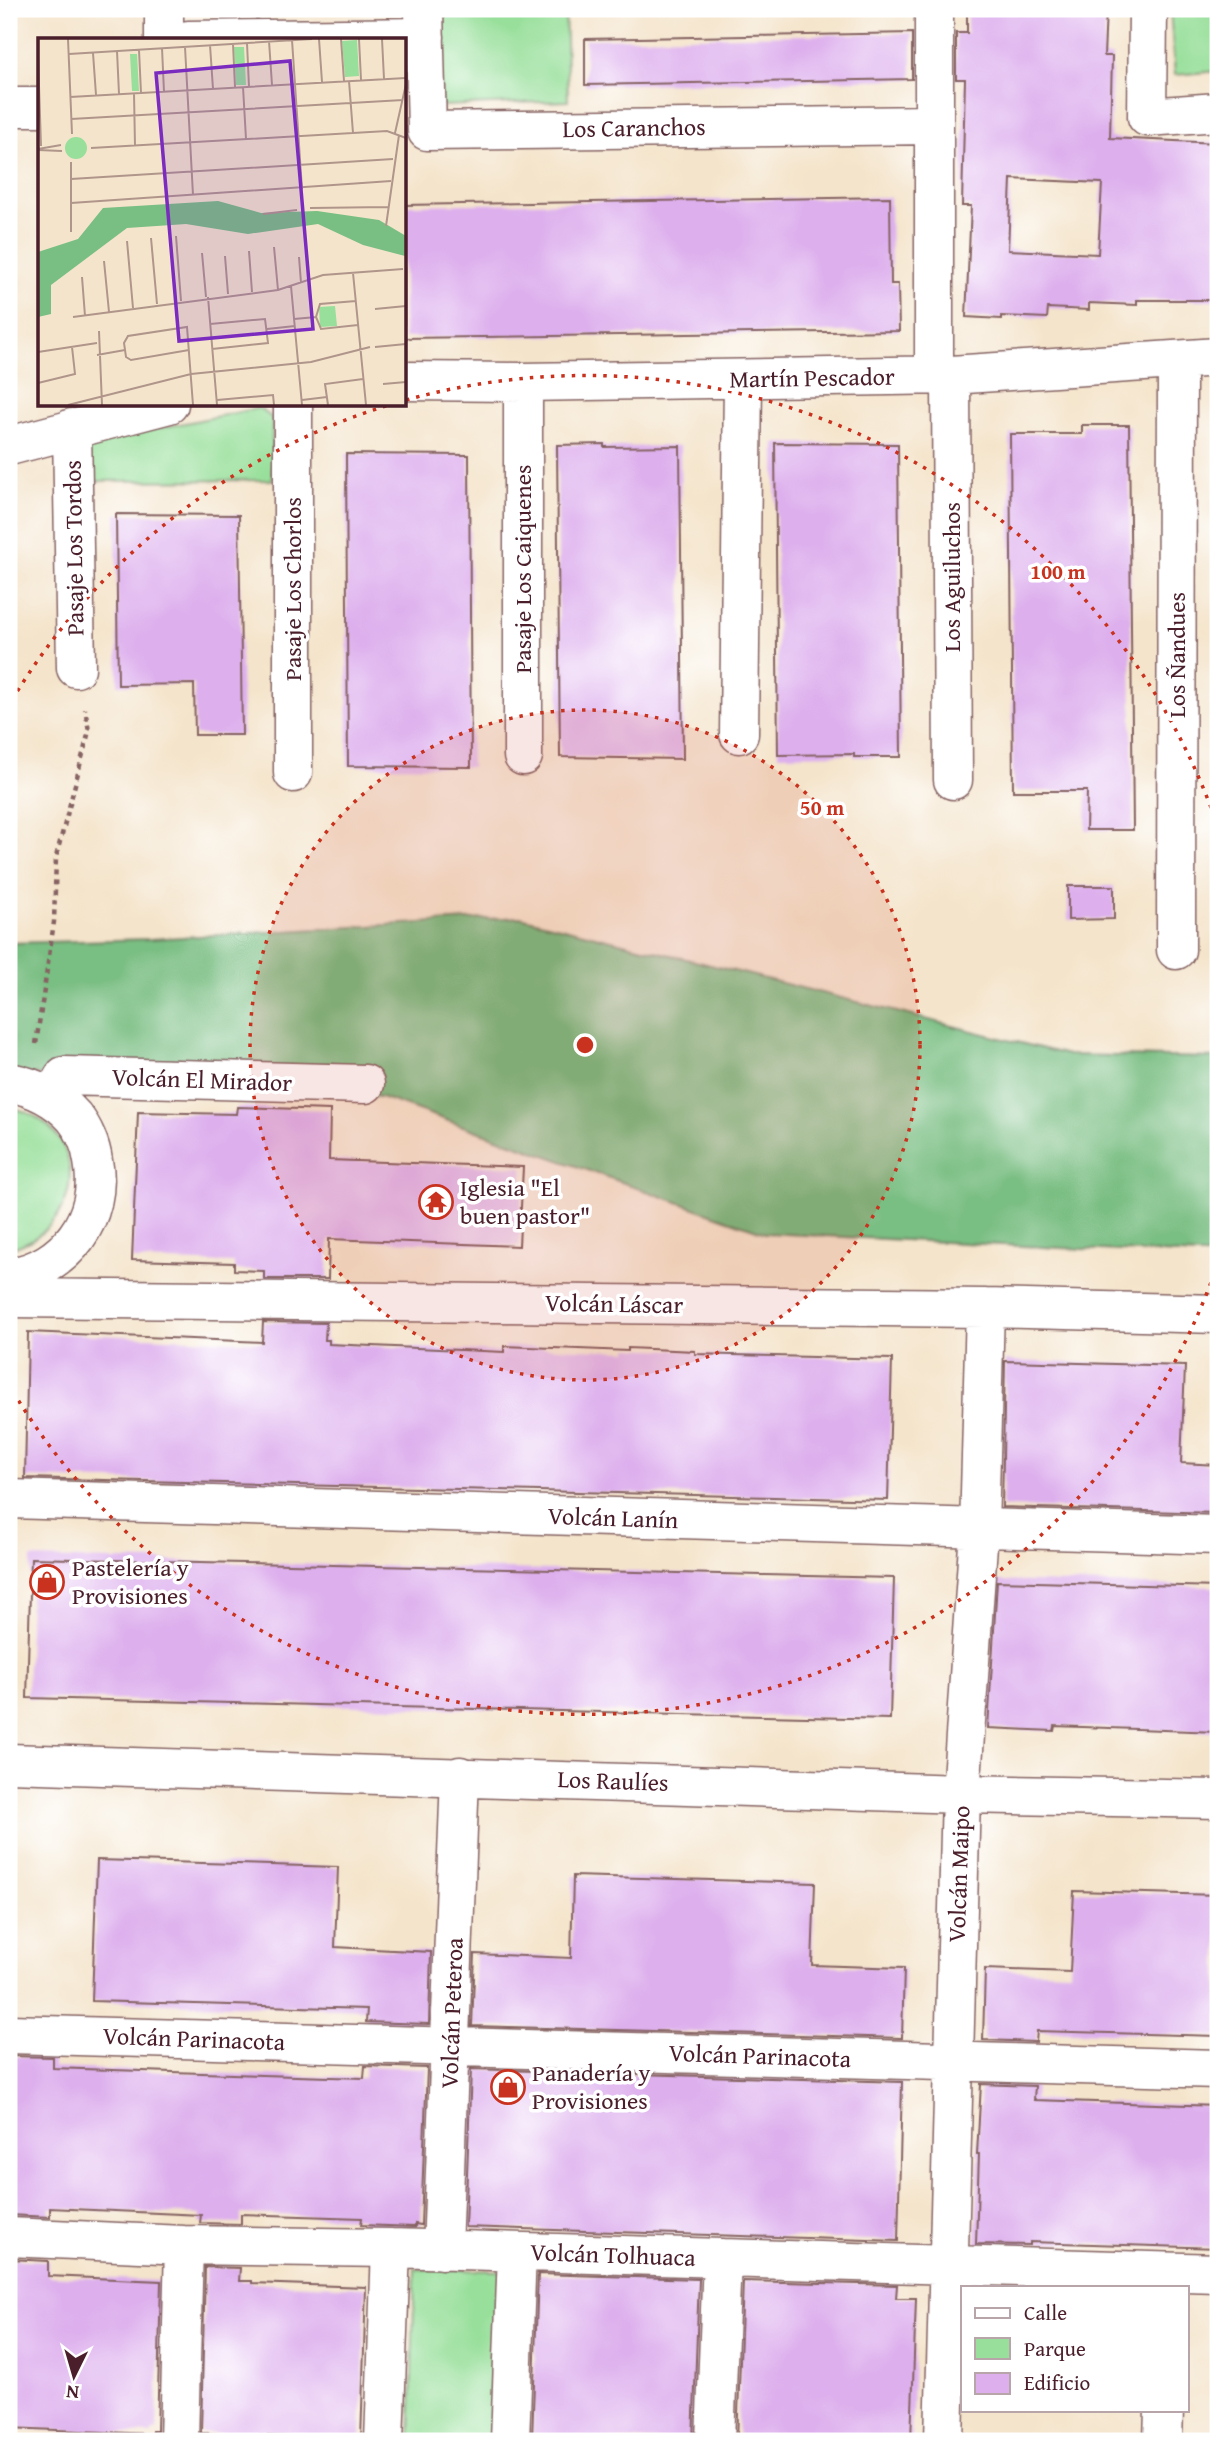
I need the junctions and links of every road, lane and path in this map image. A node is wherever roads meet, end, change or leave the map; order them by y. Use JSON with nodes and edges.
{"nodes":[{"id":1,"x":164,"y":9,"type":"edge"},
{"id":2,"x":934,"y":9,"type":"edge"},
{"id":3,"x":1148,"y":9,"type":"edge"},
{"id":4,"x":425,"y":23,"type":"edge"},
{"id":5,"x":164,"y":38,"type":"edge"},
{"id":6,"x":216,"y":38,"type":"edge"},
{"id":7,"x":9,"y":107,"type":"edge"},
{"id":8,"x":38,"y":107,"type":"edge"},
{"id":9,"x":1218,"y":112,"type":"edge"},
{"id":10,"x":934,"y":125,"type":"junction"},
{"id":11,"x":1218,"y":357,"type":"edge"},
{"id":12,"x":1177,"y":360,"type":"junction"},
{"id":13,"x":942,"y":375,"type":"junction"},
{"id":14,"x":743,"y":380,"type":"junction"},
{"id":15,"x":406,"y":381,"type":"edge"},
{"id":16,"x":523,"y":382,"type":"junction"},
{"id":17,"x":161,"y":406,"type":"edge"},
{"id":18,"x":293,"y":406,"type":"edge"},
{"id":19,"x":72,"y":429,"type":"junction"},
{"id":20,"x":9,"y":446,"type":"edge"},
{"id":21,"x":76,"y":668,"type":"joint"},
{"id":22,"x":739,"y":734,"type":"dead end"},
{"id":23,"x":523,"y":756,"type":"dead end"},
{"id":24,"x":293,"y":773,"type":"dead end"},
{"id":25,"x":953,"y":780,"type":"dead end"},
{"id":26,"x":1177,"y":950,"type":"dead end"},
{"id":27,"x":365,"y":1084,"type":"dead end"},
{"id":28,"x":30,"y":1088,"type":"edge"},
{"id":29,"x":9,"y":1277,"type":"edge"},
{"id":30,"x":9,"y":1298,"type":"edge"},
{"id":31,"x":985,"y":1308,"type":"junction"},
{"id":32,"x":1218,"y":1314,"type":"edge"},
{"id":33,"x":9,"y":1499,"type":"edge"},
{"id":34,"x":979,"y":1530,"type":"junction"},
{"id":35,"x":1218,"y":1535,"type":"edge"},
{"id":36,"x":9,"y":1763,"type":"edge"},
{"id":37,"x":460,"y":1776,"type":"junction"},
{"id":38,"x":961,"y":1794,"type":"junction"},
{"id":39,"x":1218,"y":1799,"type":"edge"},
{"id":40,"x":9,"y":2034,"type":"edge"},
{"id":41,"x":450,"y":2046,"type":"junction"},
{"id":42,"x":954,"y":2062,"type":"junction"},
{"id":43,"x":1218,"y":2069,"type":"edge"},
{"id":44,"x":9,"y":2237,"type":"edge"},
{"id":45,"x":184,"y":2245,"type":"junction"},
{"id":46,"x":391,"y":2248,"type":"junction"},
{"id":47,"x":442,"y":2250,"type":"junction"},
{"id":48,"x":517,"y":2252,"type":"junction"},
{"id":49,"x":722,"y":2258,"type":"junction"},
{"id":50,"x":948,"y":2265,"type":"junction"},
{"id":51,"x":1218,"y":2273,"type":"edge"},
{"id":52,"x":1169,"y":2280,"type":"edge"},
{"id":53,"x":1164,"y":2412,"type":"edge"},
{"id":54,"x":179,"y":2441,"type":"edge"},
{"id":55,"x":384,"y":2441,"type":"edge"},
{"id":56,"x":510,"y":2441,"type":"edge"},
{"id":57,"x":715,"y":2441,"type":"edge"},
{"id":58,"x":944,"y":2441,"type":"edge"},
{"id":59,"x":1163,"y":2441,"type":"edge"}],
"edges":[{"from":1,"to":5,"type":"street"},
{"from":2,"to":10,"type":"street","name":"Los Aguiluchos"},
{"from":3,"to":9,"type":"street"},
{"from":4,"to":6,"type":"street","name":"Los Caranchos"},
{"from":4,"to":10,"type":"street","name":"Los Caranchos"},
{"from":7,"to":8,"type":"street"},
{"from":10,"to":13,"type":"street","name":"Los Aguiluchos"},
{"from":11,"to":12,"type":"street","name":"Martín Pescador"},
{"from":12,"to":13,"type":"street","name":"Martín Pescador"},
{"from":12,"to":26,"type":"street","name":"Los Ñandues"},
{"from":13,"to":14,"type":"street","name":"Martín Pescador"},
{"from":13,"to":25,"type":"street","name":"Los Aguiluchos"},
{"from":14,"to":16,"type":"street","name":"Martín Pescador"},
{"from":14,"to":22,"type":"street"},
{"from":15,"to":16,"type":"street","name":"Martín Pescador"},
{"from":16,"to":23,"type":"street","name":"Pasaje Los Caiquenes"},
{"from":17,"to":19,"type":"street"},
{"from":18,"to":24,"type":"street","name":"Pasaje Los Chorlos"},
{"from":19,"to":20,"type":"street"},
{"from":19,"to":21,"type":"street","name":"Pasaje Los Tordos"},
{"from":21,"to":28,"type":"path"},
{"from":27,"to":28,"type":"street","name":"Volcán El Mirador"},
{"from":28,"to":29,"type":"street"},
{"from":30,"to":31,"type":"street","name":"Volcán Láscar"},
{"from":31,"to":32,"type":"street","name":"Volcán Láscar"},
{"from":31,"to":34,"type":"street","name":"Volcán Maipo"},
{"from":33,"to":34,"type":"street","name":"Volcán Lanín"},
{"from":34,"to":35,"type":"street","name":"Volcán Lanín"},
{"from":34,"to":38,"type":"street","name":"Volcán Maipo"},
{"from":36,"to":37,"type":"street","name":"Los Raulíes"},
{"from":37,"to":38,"type":"street","name":"Los Raulíes"},
{"from":37,"to":41,"type":"street","name":"Volcán Peteroa"},
{"from":38,"to":39,"type":"street","name":"Los Raulíes"},
{"from":38,"to":42,"type":"street","name":"Volcán Maipo"},
{"from":40,"to":41,"type":"street","name":"Volcán Parinacota"},
{"from":41,"to":42,"type":"street","name":"Volcán Parinacota"},
{"from":41,"to":47,"type":"street","name":"Volcán Peteroa"},
{"from":42,"to":43,"type":"street","name":"Volcán Parinacota"},
{"from":42,"to":50,"type":"street","name":"Volcán Maipo"},
{"from":44,"to":45,"type":"street","name":"Volcán Tolhuaca"},
{"from":45,"to":46,"type":"street","name":"Volcán Tolhuaca"},
{"from":45,"to":54,"type":"street"},
{"from":46,"to":47,"type":"street","name":"Volcán Tolhuaca"},
{"from":46,"to":55,"type":"street"},
{"from":47,"to":48,"type":"street","name":"Volcán Tolhuaca"},
{"from":48,"to":49,"type":"street","name":"Volcán Tolhuaca"},
{"from":48,"to":56,"type":"street"},
{"from":49,"to":50,"type":"street","name":"Volcán Tolhuaca"},
{"from":49,"to":57,"type":"street"},
{"from":50,"to":52,"type":"street","name":"Volcán Tolhuaca"},
{"from":50,"to":58,"type":"street","name":"Volcán Maipo"},
{"from":51,"to":52,"type":"street","name":"Volcán Tolhuaca"},
{"from":53,"to":59,"type":"street"}]}
